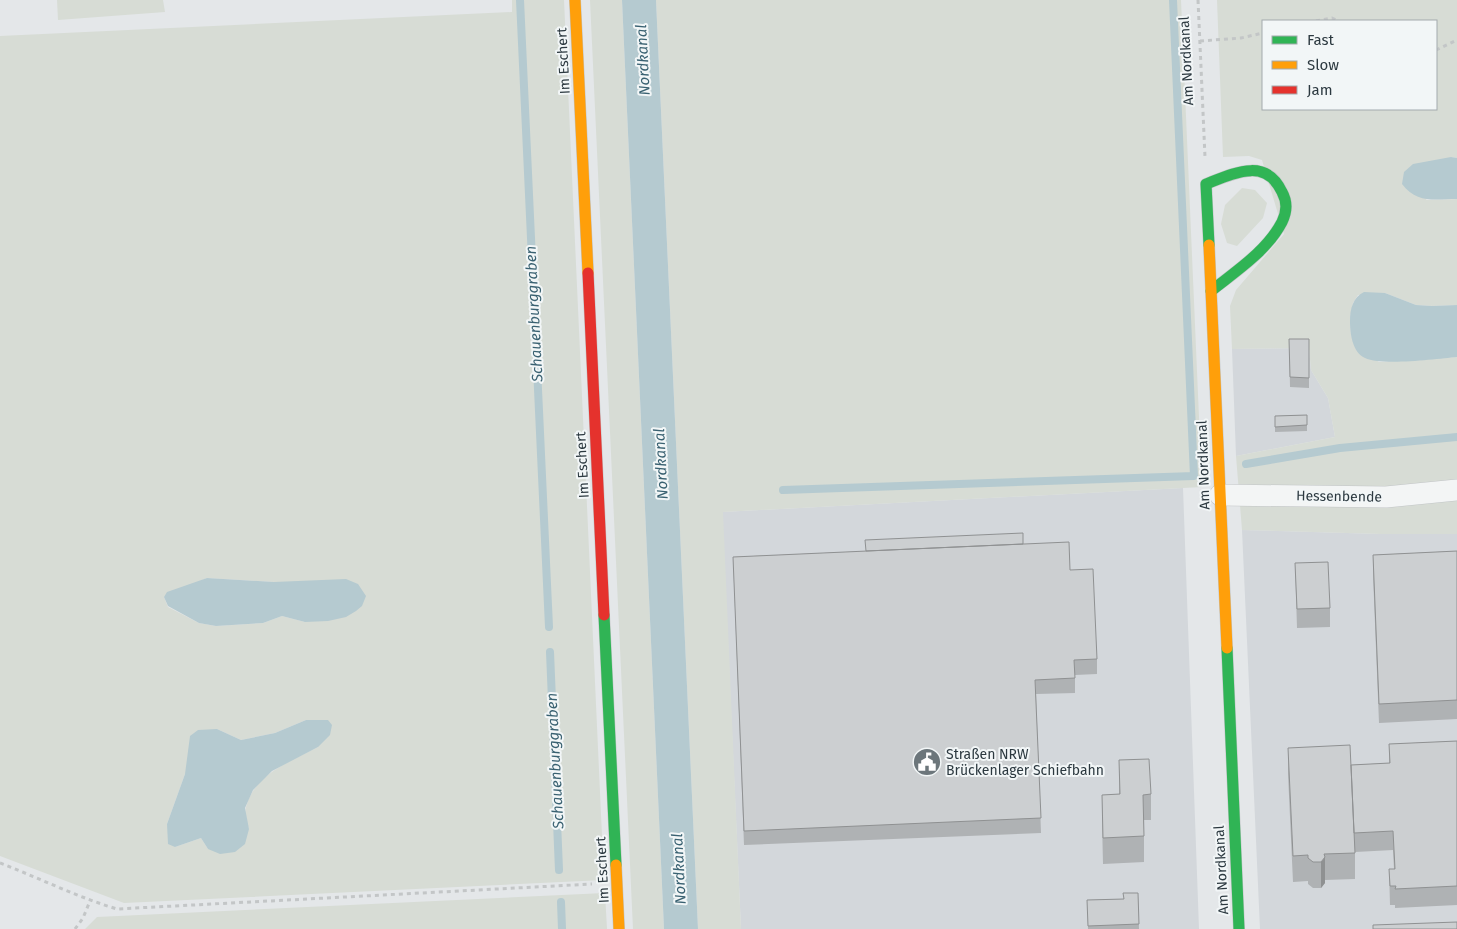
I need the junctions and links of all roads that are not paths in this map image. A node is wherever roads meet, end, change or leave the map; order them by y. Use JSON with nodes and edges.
{"nodes":[{"id":1,"x":575,"y":0,"type":"edge"},
{"id":2,"x":1211,"y":291,"type":"junction"},
{"id":3,"x":1457,"y":490,"type":"edge"},
{"id":4,"x":1220,"y":494,"type":"junction"},
{"id":5,"x":619,"y":929,"type":"edge"},
{"id":6,"x":1239,"y":929,"type":"edge"}],
"edges":[{"from":1,"to":5,"type":"street","name":"Im Eschert"},
{"from":2,"to":2,"type":"street","name":"Am Nordkanal"},
{"from":2,"to":4,"type":"street","name":"Am Nordkanal"},
{"from":3,"to":4,"type":"street","name":"Hessenbende"},
{"from":4,"to":6,"type":"street","name":"Am Nordkanal"}]}
